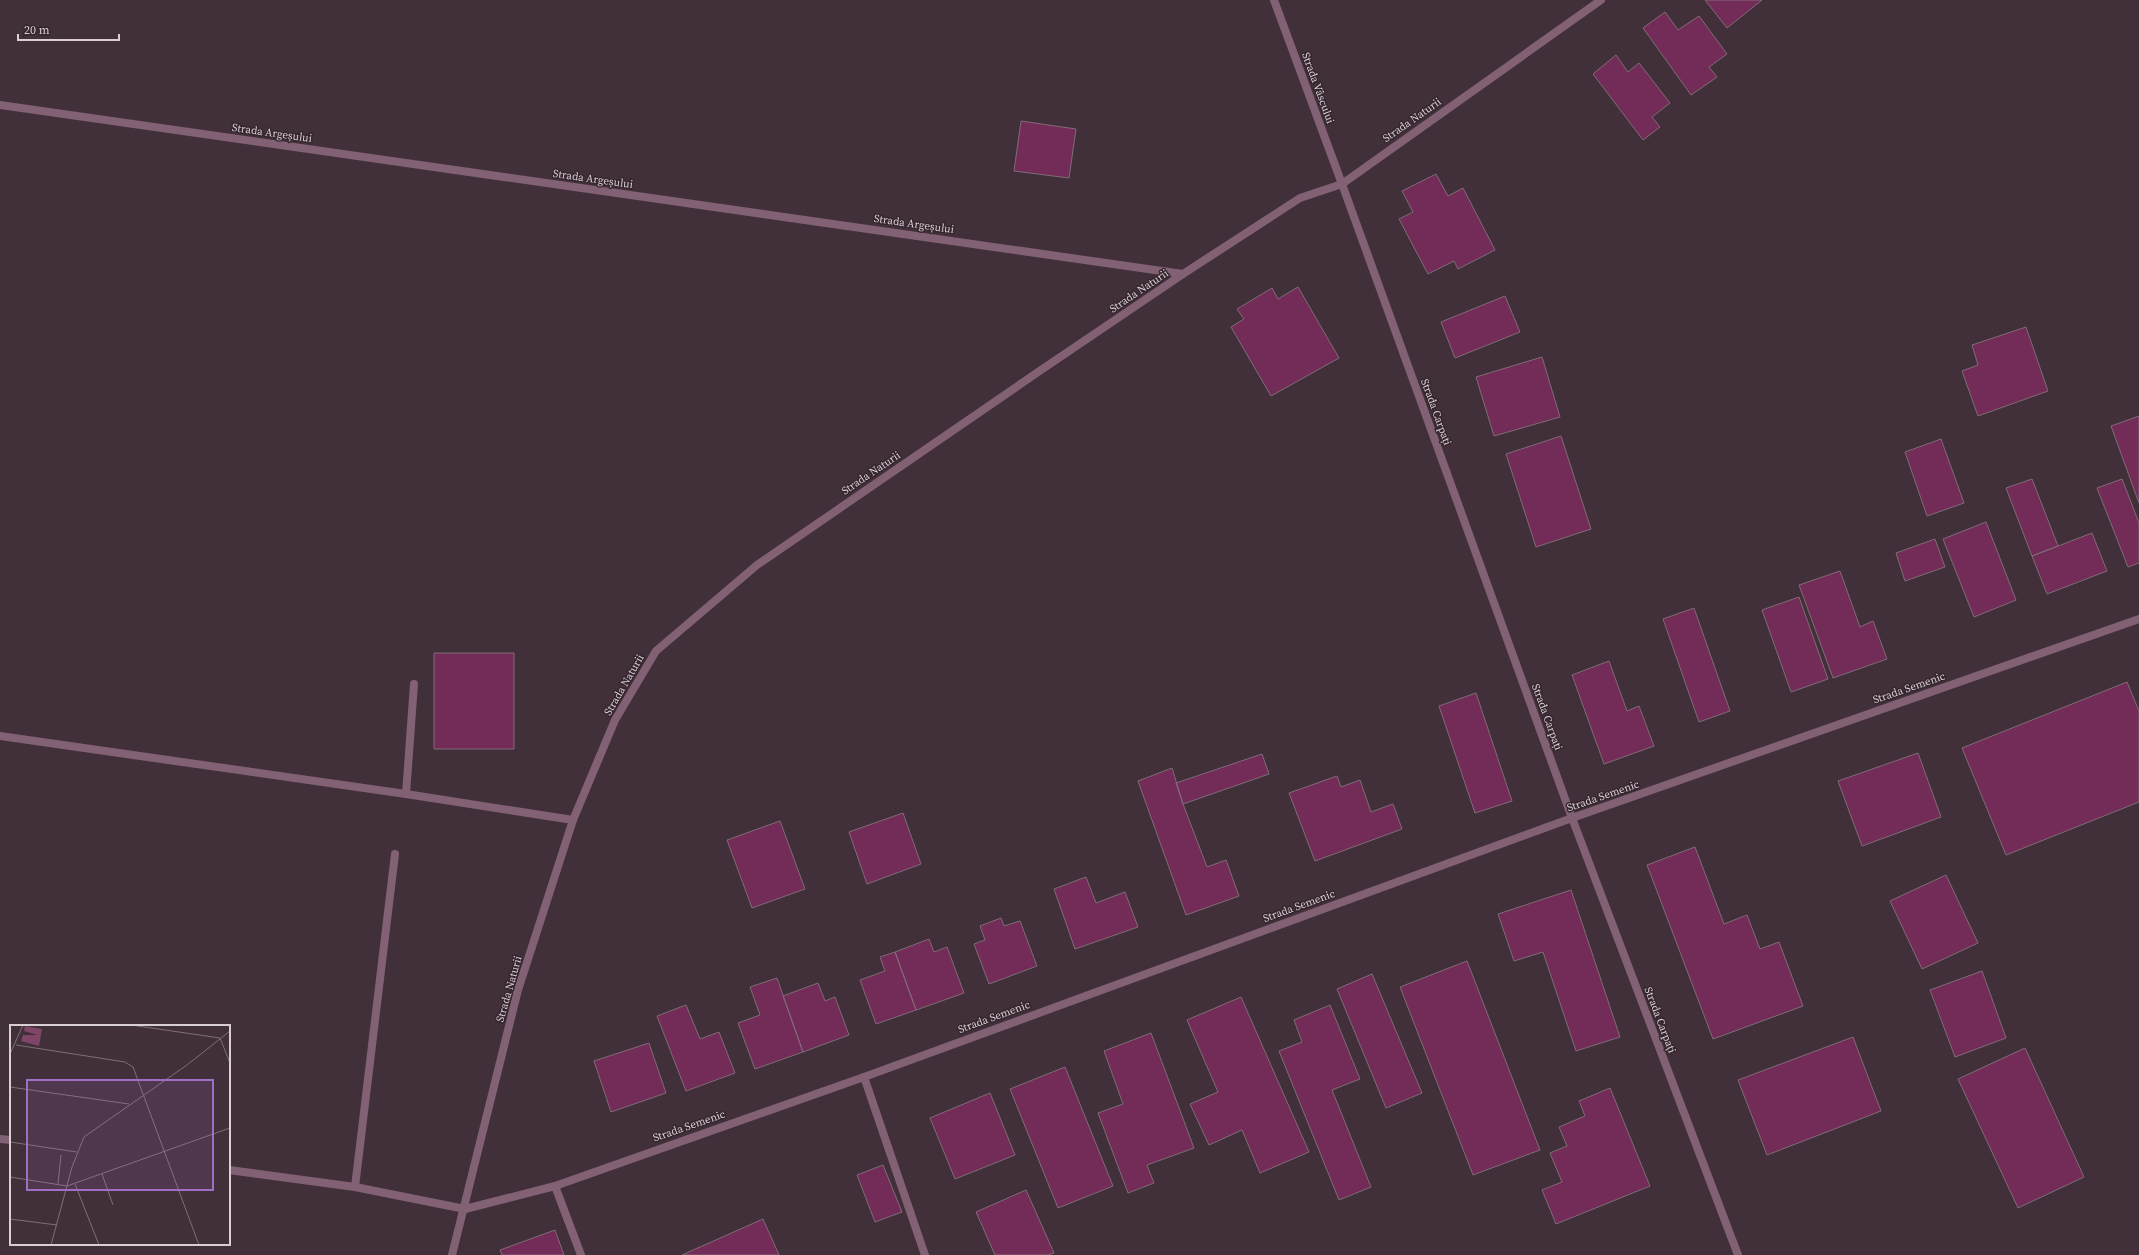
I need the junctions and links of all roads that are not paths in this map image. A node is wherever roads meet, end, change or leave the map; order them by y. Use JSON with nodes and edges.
{"nodes":[{"id":1,"x":1274,"y":0,"type":"edge"},
{"id":2,"x":1601,"y":0,"type":"edge"},
{"id":3,"x":0,"y":105,"type":"edge"},
{"id":4,"x":1342,"y":184,"type":"junction"},
{"id":5,"x":1183,"y":274,"type":"junction"},
{"id":6,"x":2139,"y":619,"type":"edge"},
{"id":7,"x":414,"y":684,"type":"dead end"},
{"id":8,"x":0,"y":736,"type":"edge"},
{"id":9,"x":406,"y":794,"type":"junction"},
{"id":10,"x":1572,"y":818,"type":"junction"},
{"id":11,"x":573,"y":820,"type":"junction"},
{"id":12,"x":395,"y":854,"type":"dead end"},
{"id":13,"x":864,"y":1076,"type":"junction"},
{"id":14,"x":0,"y":1139,"type":"edge"},
{"id":15,"x":10,"y":1140,"type":"edge"},
{"id":16,"x":230,"y":1170,"type":"edge"},
{"id":17,"x":555,"y":1186,"type":"junction"},
{"id":18,"x":355,"y":1187,"type":"junction"},
{"id":19,"x":465,"y":1209,"type":"junction"},
{"id":20,"x":452,"y":1255,"type":"edge"},
{"id":21,"x":581,"y":1255,"type":"edge"},
{"id":22,"x":925,"y":1255,"type":"edge"},
{"id":23,"x":1738,"y":1255,"type":"edge"}],
"edges":[{"from":1,"to":4,"type":"street","name":"Strada Vâscului"},
{"from":2,"to":4,"type":"street","name":"Strada Naturii"},
{"from":3,"to":5,"type":"street","name":"Strada Argeșului"},
{"from":4,"to":5,"type":"street","name":"Strada Naturii"},
{"from":4,"to":10,"type":"street","name":"Strada Carpați"},
{"from":5,"to":11,"type":"street","name":"Strada Naturii"},
{"from":6,"to":10,"type":"street","name":"Strada Semenic"},
{"from":7,"to":9,"type":"street"},
{"from":8,"to":9,"type":"street"},
{"from":9,"to":11,"type":"street"},
{"from":10,"to":13,"type":"street","name":"Strada Semenic"},
{"from":10,"to":23,"type":"street","name":"Strada Carpați"},
{"from":11,"to":19,"type":"street","name":"Strada Naturii"},
{"from":12,"to":18,"type":"street"},
{"from":13,"to":17,"type":"street","name":"Strada Semenic"},
{"from":13,"to":22,"type":"street"},
{"from":14,"to":15,"type":"street"},
{"from":16,"to":18,"type":"street"},
{"from":17,"to":19,"type":"street","name":"Strada Semenic"},
{"from":17,"to":21,"type":"street"},
{"from":18,"to":19,"type":"street"},
{"from":19,"to":20,"type":"street","name":"Strada Naturii"}]}
